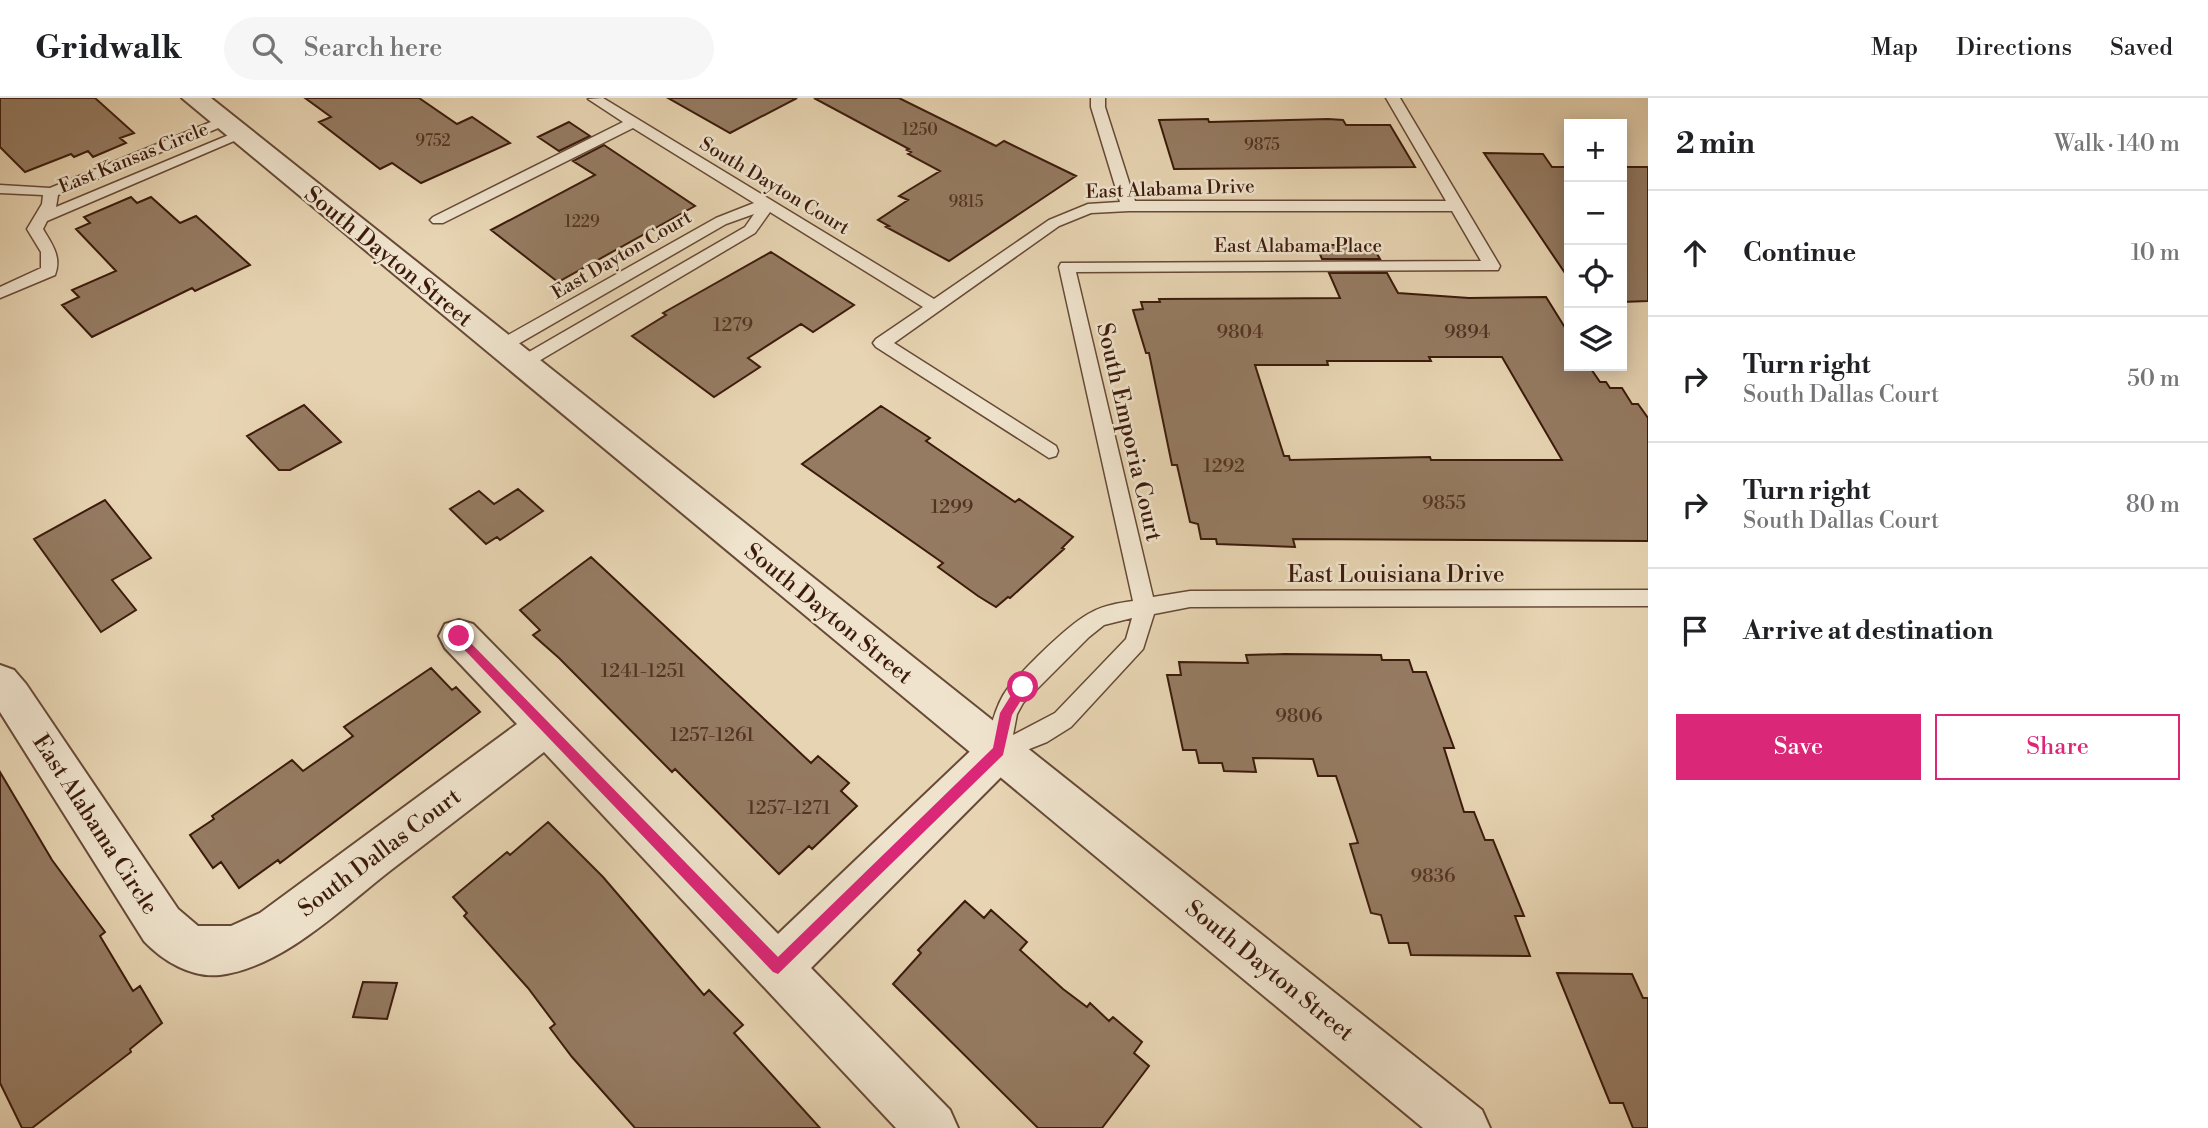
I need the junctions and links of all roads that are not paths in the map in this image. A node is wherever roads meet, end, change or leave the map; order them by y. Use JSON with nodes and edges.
{"nodes":[{"id":1,"x":195,"y":98,"type":"edge"},
{"id":2,"x":1098,"y":98,"type":"edge"},
{"id":3,"x":1392,"y":98,"type":"edge"},
{"id":4,"x":596,"y":99,"type":"edge"},
{"id":5,"x":633,"y":123,"type":"junction"},
{"id":6,"x":232,"y":128,"type":"junction"},
{"id":7,"x":0,"y":189,"type":"edge"},
{"id":8,"x":50,"y":193,"type":"junction"},
{"id":9,"x":765,"y":204,"type":"junction"},
{"id":10,"x":1129,"y":206,"type":"junction"},
{"id":11,"x":1457,"y":206,"type":"junction"},
{"id":12,"x":41,"y":218,"type":"junction"},
{"id":13,"x":438,"y":220,"type":"dead end"},
{"id":14,"x":681,"y":244,"type":"junction"},
{"id":15,"x":703,"y":258,"type":"junction"},
{"id":16,"x":1067,"y":267,"type":"joint"},
{"id":17,"x":0,"y":293,"type":"edge"},
{"id":18,"x":935,"y":307,"type":"junction"},
{"id":19,"x":510,"y":355,"type":"junction"},
{"id":20,"x":1049,"y":451,"type":"dead end"},
{"id":21,"x":1648,"y":598,"type":"edge"},
{"id":22,"x":1145,"y":608,"type":"junction"},
{"id":23,"x":459,"y":636,"type":"dead end"},
{"id":24,"x":0,"y":682,"type":"edge"},
{"id":25,"x":545,"y":727,"type":"junction"},
{"id":26,"x":999,"y":751,"type":"junction"},
{"id":27,"x":203,"y":952,"type":"joint"},
{"id":28,"x":778,"y":967,"type":"junction"},
{"id":29,"x":932,"y":1128,"type":"edge"},
{"id":30,"x":1464,"y":1128,"type":"edge"}],
"edges":[{"from":1,"to":6,"type":"street","name":"South Dayton Street"},
{"from":2,"to":10,"type":"lane"},
{"from":3,"to":11,"type":"lane"},
{"from":4,"to":5,"type":"lane","name":"South Dayton Court"},
{"from":5,"to":9,"type":"lane","name":"South Dayton Court"},
{"from":5,"to":13,"type":"lane"},
{"from":6,"to":8,"type":"lane","name":"East Kansas Circle"},
{"from":6,"to":12,"type":"lane","name":"East Kansas Circle"},
{"from":6,"to":19,"type":"street","name":"South Dayton Street"},
{"from":7,"to":8,"type":"lane","name":"East Kansas Circle"},
{"from":8,"to":12,"type":"lane","name":"East Kansas Circle"},
{"from":9,"to":14,"type":"lane","name":"East Dayton Court"},
{"from":9,"to":15,"type":"lane"},
{"from":9,"to":18,"type":"lane","name":"South Dayton Court"},
{"from":10,"to":11,"type":"lane","name":"East Alabama Drive"},
{"from":10,"to":18,"type":"lane","name":"East Alabama Drive"},
{"from":11,"to":16,"type":"lane","name":"East Alabama Place"},
{"from":12,"to":17,"type":"lane","name":"East Kansas Circle"},
{"from":14,"to":15,"type":"lane"},
{"from":14,"to":19,"type":"lane","name":"East Dayton Court"},
{"from":15,"to":19,"type":"lane"},
{"from":16,"to":22,"type":"lane","name":"South Emporia Court"},
{"from":18,"to":20,"type":"lane","name":"East Alabama Drive"},
{"from":19,"to":26,"type":"street","name":"South Dayton Street"},
{"from":21,"to":22,"type":"lane","name":"East Louisiana Drive"},
{"from":22,"to":26,"type":"lane"},
{"from":22,"to":26,"type":"lane","name":"East Louisiana Drive"},
{"from":23,"to":25,"type":"street"},
{"from":24,"to":27,"type":"street","name":"East Alabama Circle"},
{"from":25,"to":27,"type":"street","name":"South Dallas Court"},
{"from":25,"to":28,"type":"street"},
{"from":26,"to":28,"type":"street"},
{"from":26,"to":30,"type":"street","name":"South Dayton Street"},
{"from":28,"to":29,"type":"street"}]}
